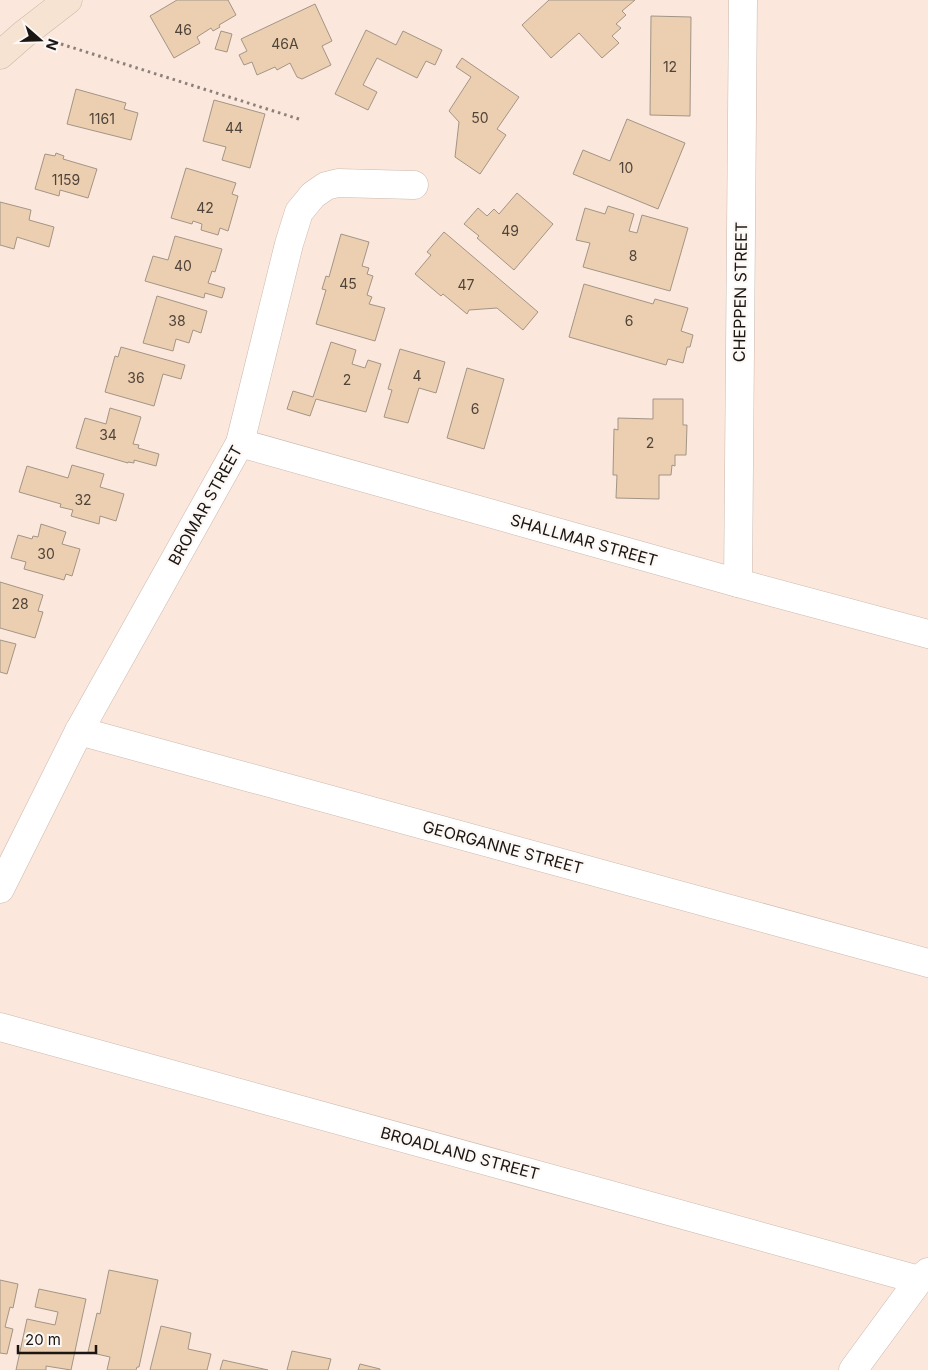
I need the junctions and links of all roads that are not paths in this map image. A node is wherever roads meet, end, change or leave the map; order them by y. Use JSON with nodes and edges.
{"nodes":[{"id":1,"x":67,"y":0,"type":"edge"},
{"id":2,"x":743,"y":0,"type":"edge"},
{"id":3,"x":0,"y":55,"type":"edge"},
{"id":4,"x":414,"y":185,"type":"dead end"},
{"id":5,"x":240,"y":443,"type":"junction"},
{"id":6,"x":738,"y":583,"type":"junction"},
{"id":7,"x":928,"y":634,"type":"edge"},
{"id":8,"x":79,"y":731,"type":"junction"},
{"id":9,"x":0,"y":889,"type":"edge"},
{"id":10,"x":928,"y":963,"type":"edge"},
{"id":11,"x":0,"y":1027,"type":"edge"},
{"id":12,"x":924,"y":1276,"type":"edge"},
{"id":13,"x":853,"y":1370,"type":"edge"}],
"edges":[{"from":1,"to":3,"type":"main road"},
{"from":2,"to":6,"type":"street","name":"CHEPPEN STREET"},
{"from":4,"to":5,"type":"street","name":"BROMAR STREET"},
{"from":5,"to":6,"type":"street","name":"SHALLMAR STREET"},
{"from":5,"to":8,"type":"street","name":"BROMAR STREET"},
{"from":6,"to":7,"type":"street","name":"SHALLMAR STREET"},
{"from":8,"to":9,"type":"street","name":"BROMAR STREET"},
{"from":8,"to":10,"type":"street","name":"GEORGANNE STREET"},
{"from":11,"to":12,"type":"street","name":"BROADLAND STREET"},
{"from":12,"to":13,"type":"street"}]}
